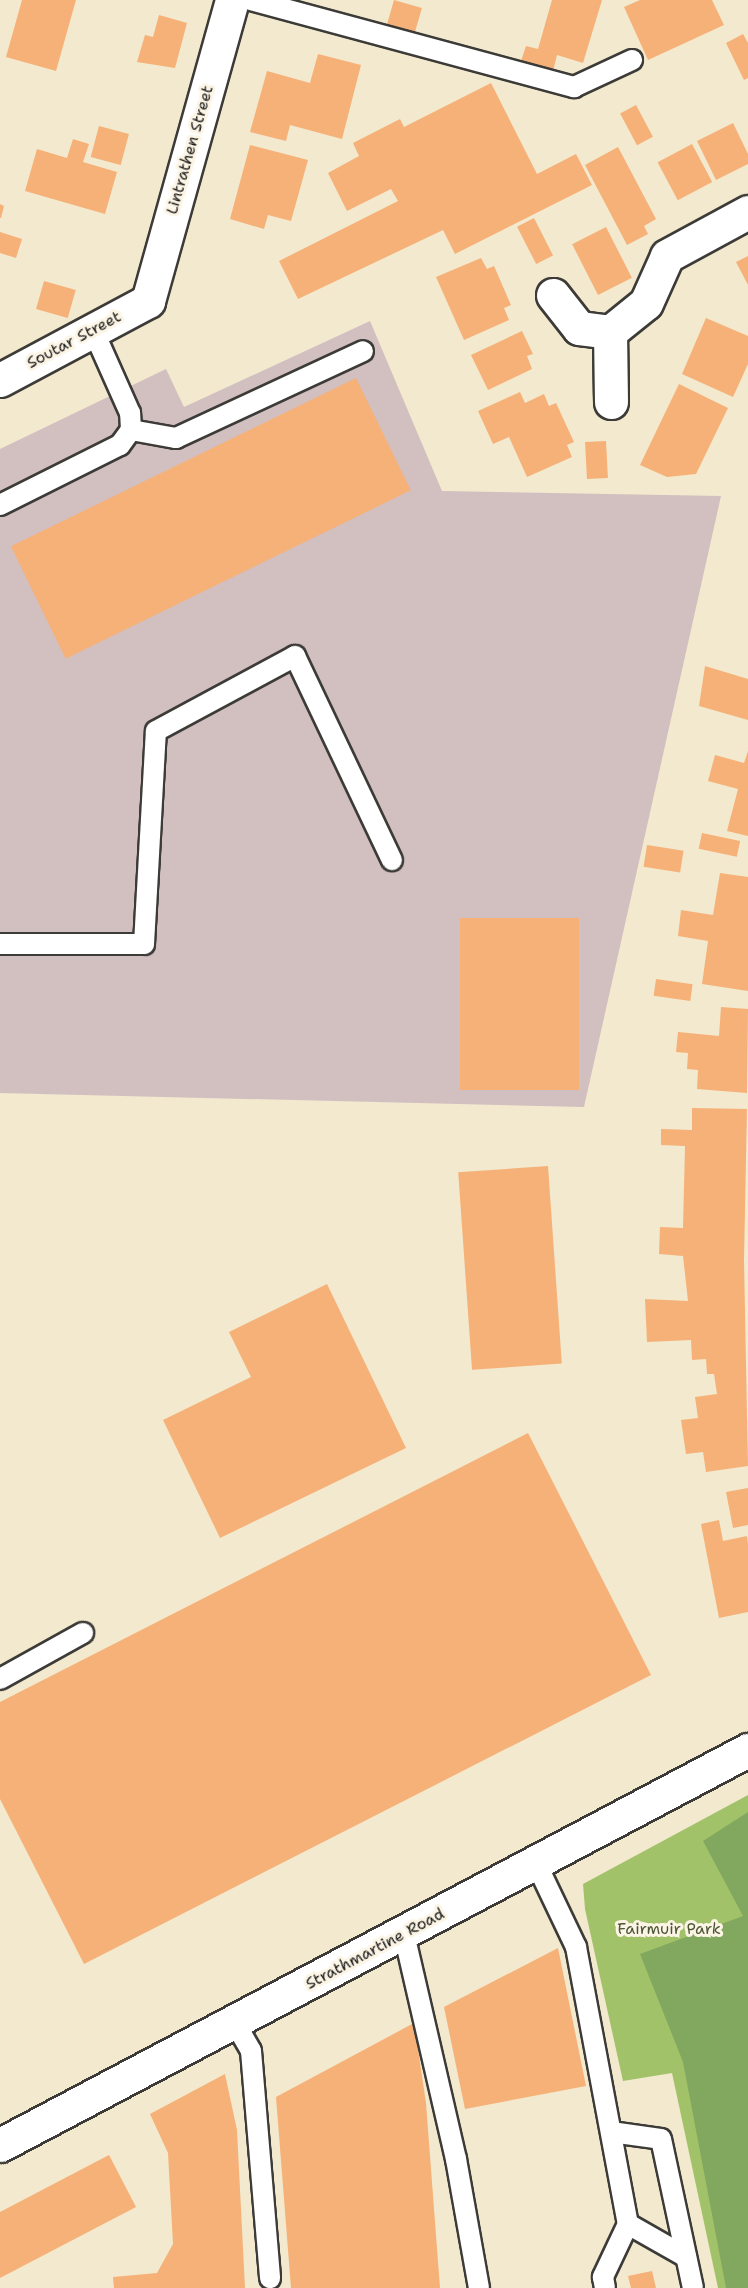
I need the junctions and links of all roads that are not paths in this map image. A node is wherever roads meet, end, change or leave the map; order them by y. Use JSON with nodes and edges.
{"nodes":[{"id":1,"x":232,"y":0,"type":"edge"},
{"id":2,"x":250,"y":0,"type":"edge"},
{"id":3,"x":632,"y":60,"type":"dead end"},
{"id":4,"x":748,"y":212,"type":"edge"},
{"id":5,"x":553,"y":295,"type":"dead end"},
{"id":6,"x":148,"y":301,"type":"joint"},
{"id":7,"x":93,"y":330,"type":"junction"},
{"id":8,"x":610,"y":332,"type":"junction"},
{"id":9,"x":363,"y":351,"type":"dead end"},
{"id":10,"x":0,"y":380,"type":"edge"},
{"id":11,"x":611,"y":402,"type":"dead end"},
{"id":12,"x":131,"y":430,"type":"junction"},
{"id":13,"x":0,"y":505,"type":"edge"},
{"id":14,"x":392,"y":860,"type":"dead end"},
{"id":15,"x":0,"y":944,"type":"edge"},
{"id":16,"x":83,"y":1633,"type":"dead end"},
{"id":17,"x":0,"y":1679,"type":"edge"},
{"id":18,"x":748,"y":1750,"type":"edge"},
{"id":19,"x":536,"y":1863,"type":"junction"},
{"id":20,"x":404,"y":1934,"type":"junction"},
{"id":21,"x":235,"y":2024,"type":"junction"},
{"id":22,"x":610,"y":2132,"type":"junction"},
{"id":23,"x":0,"y":2145,"type":"edge"},
{"id":24,"x":628,"y":2224,"type":"junction"},
{"id":25,"x":686,"y":2257,"type":"junction"},
{"id":26,"x":270,"y":2278,"type":"dead end"},
{"id":27,"x":479,"y":2288,"type":"edge"},
{"id":28,"x":605,"y":2288,"type":"edge"},
{"id":29,"x":693,"y":2288,"type":"edge"}],
"edges":[{"from":1,"to":6,"type":"street","name":"Lintrathen Street"},
{"from":2,"to":3,"type":"lane"},
{"from":4,"to":8,"type":"street"},
{"from":5,"to":8,"type":"street"},
{"from":6,"to":7,"type":"street","name":"Soutar Street"},
{"from":7,"to":10,"type":"street","name":"Soutar Street"},
{"from":7,"to":12,"type":"lane"},
{"from":8,"to":11,"type":"street"},
{"from":9,"to":12,"type":"lane"},
{"from":12,"to":13,"type":"lane"},
{"from":14,"to":15,"type":"lane"},
{"from":16,"to":17,"type":"lane"},
{"from":18,"to":19,"type":"street","name":"Strathmartine Road"},
{"from":19,"to":20,"type":"street","name":"Strathmartine Road"},
{"from":19,"to":22,"type":"lane"},
{"from":20,"to":21,"type":"street","name":"Strathmartine Road"},
{"from":20,"to":27,"type":"lane"},
{"from":21,"to":23,"type":"street","name":"Strathmartine Road"},
{"from":21,"to":26,"type":"lane"},
{"from":22,"to":24,"type":"lane"},
{"from":22,"to":25,"type":"lane"},
{"from":24,"to":25,"type":"lane"},
{"from":24,"to":28,"type":"lane"},
{"from":25,"to":29,"type":"lane"}]}
